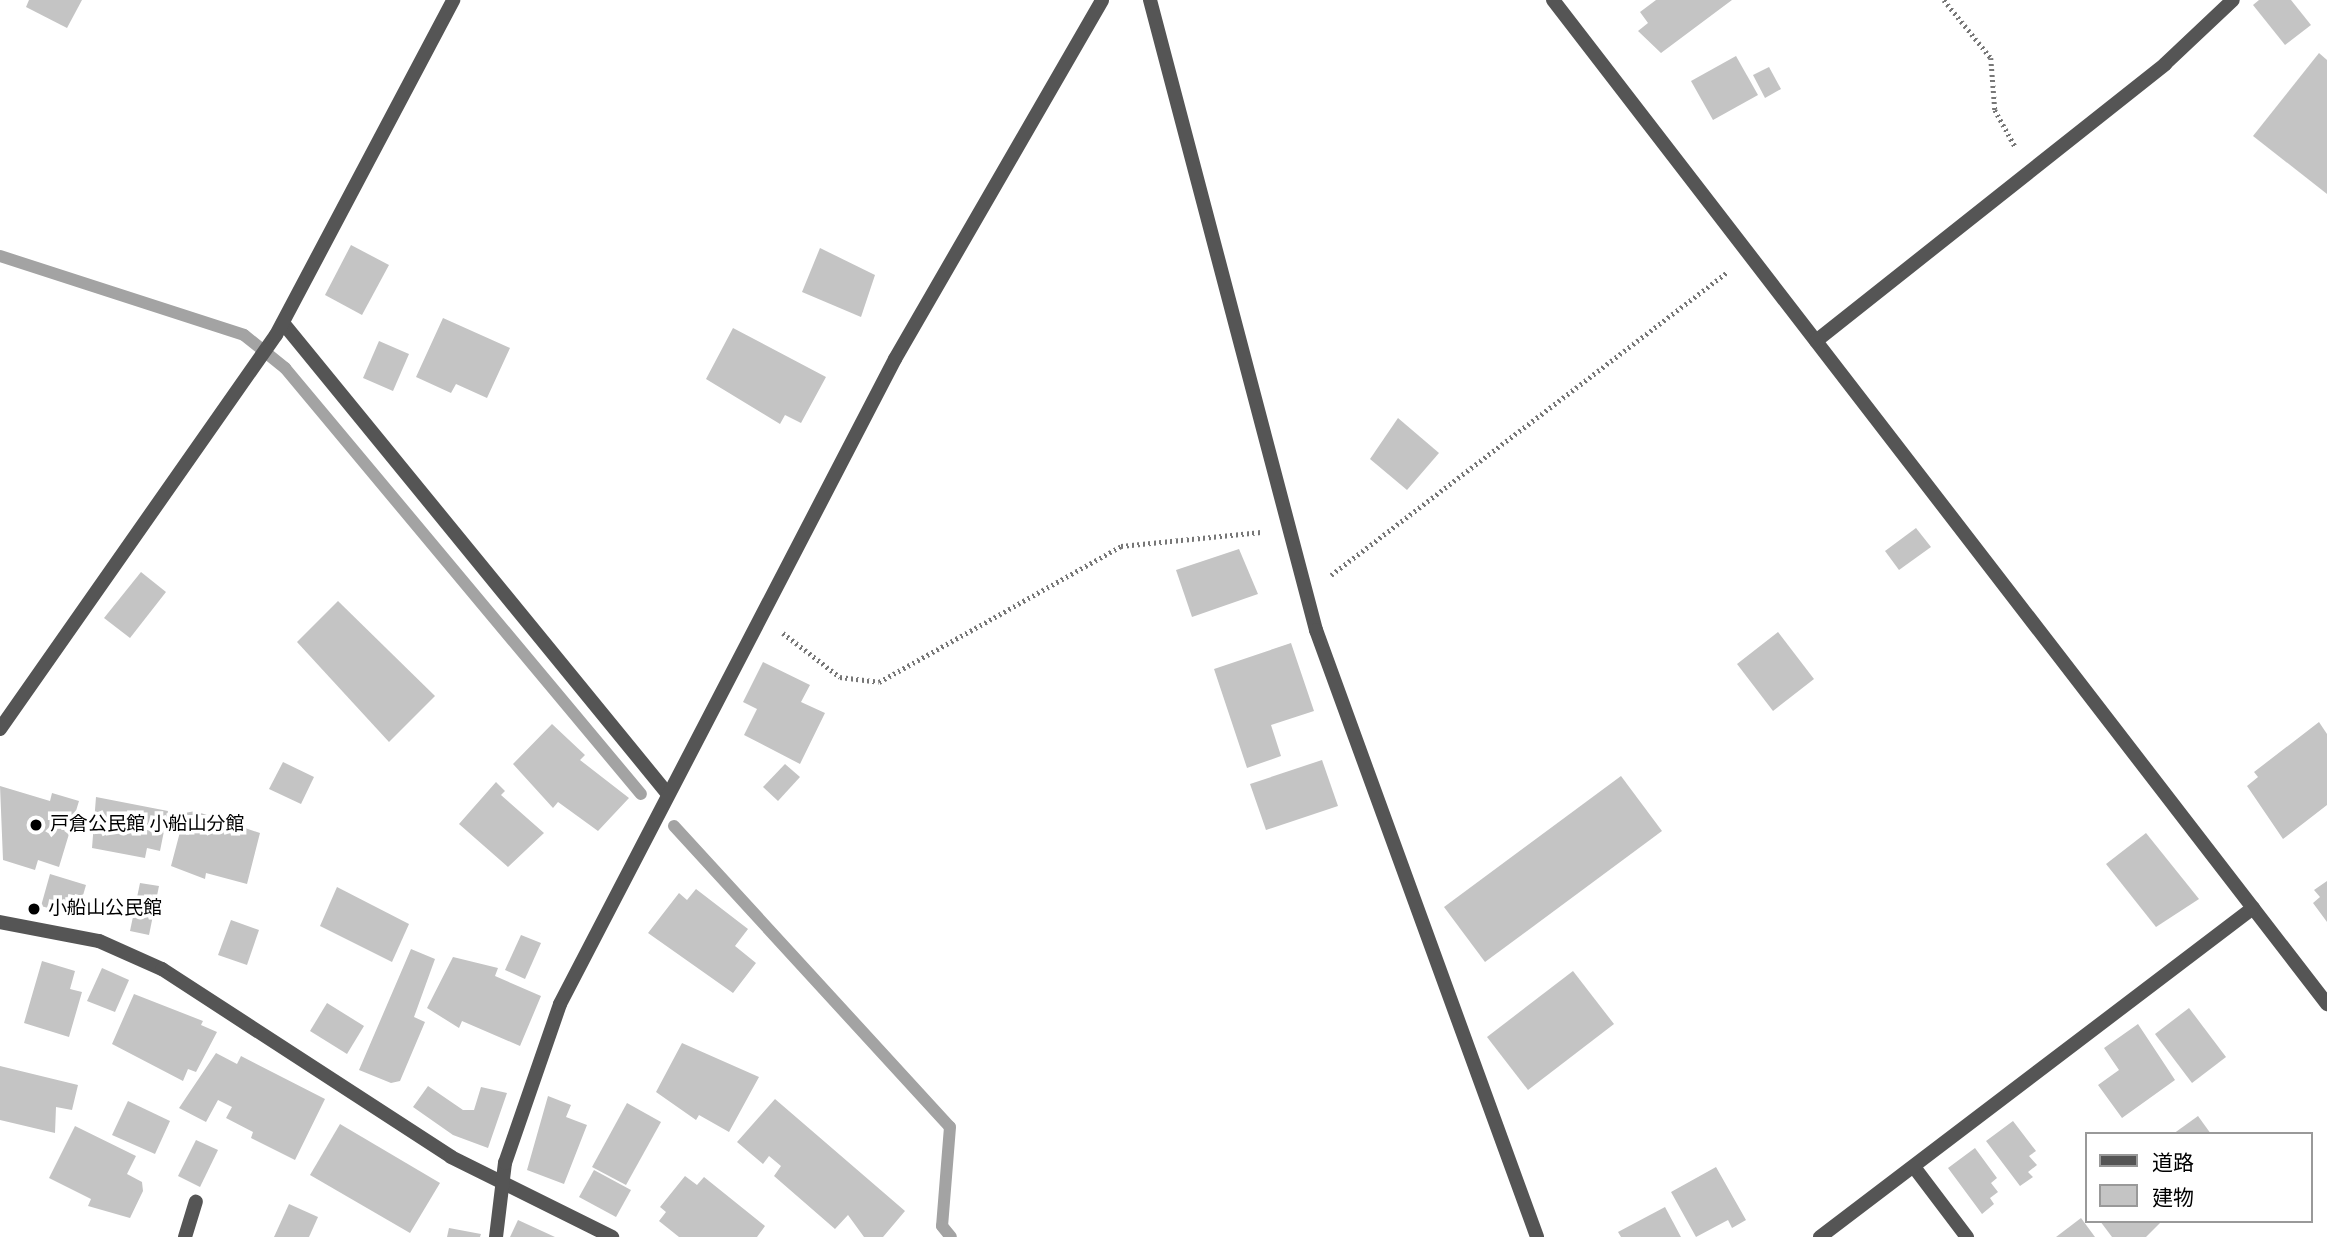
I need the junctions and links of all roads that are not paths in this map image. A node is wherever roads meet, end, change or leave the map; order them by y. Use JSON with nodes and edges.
{"nodes":[{"id":1,"x":453,"y":0,"type":"edge"},
{"id":2,"x":1102,"y":0,"type":"edge"},
{"id":3,"x":1150,"y":0,"type":"edge"},
{"id":4,"x":1553,"y":0,"type":"edge"},
{"id":5,"x":2233,"y":0,"type":"edge"},
{"id":6,"x":280,"y":329,"type":"junction"},
{"id":7,"x":1816,"y":341,"type":"junction"},
{"id":8,"x":0,"y":729,"type":"edge"},
{"id":9,"x":667,"y":793,"type":"junction"},
{"id":10,"x":2253,"y":908,"type":"junction"},
{"id":11,"x":0,"y":922,"type":"edge"},
{"id":12,"x":2327,"y":1004,"type":"edge"},
{"id":13,"x":1914,"y":1167,"type":"junction"},
{"id":14,"x":502,"y":1185,"type":"junction"},
{"id":15,"x":197,"y":1202,"type":"dead end"},
{"id":16,"x":185,"y":1237,"type":"edge"},
{"id":17,"x":496,"y":1237,"type":"edge"},
{"id":18,"x":612,"y":1237,"type":"edge"},
{"id":19,"x":1537,"y":1237,"type":"edge"},
{"id":20,"x":1820,"y":1237,"type":"edge"},
{"id":21,"x":1967,"y":1237,"type":"edge"}],
"edges":[{"from":1,"to":6,"type":"street"},
{"from":2,"to":9,"type":"street"},
{"from":3,"to":19,"type":"street"},
{"from":4,"to":7,"type":"street"},
{"from":5,"to":7,"type":"street"},
{"from":6,"to":8,"type":"street"},
{"from":6,"to":9,"type":"street"},
{"from":7,"to":10,"type":"street"},
{"from":9,"to":14,"type":"street"},
{"from":10,"to":12,"type":"street"},
{"from":10,"to":13,"type":"street"},
{"from":11,"to":14,"type":"street"},
{"from":13,"to":20,"type":"street"},
{"from":13,"to":21,"type":"street"},
{"from":14,"to":17,"type":"street"},
{"from":14,"to":18,"type":"street"},
{"from":15,"to":16,"type":"street"}]}
